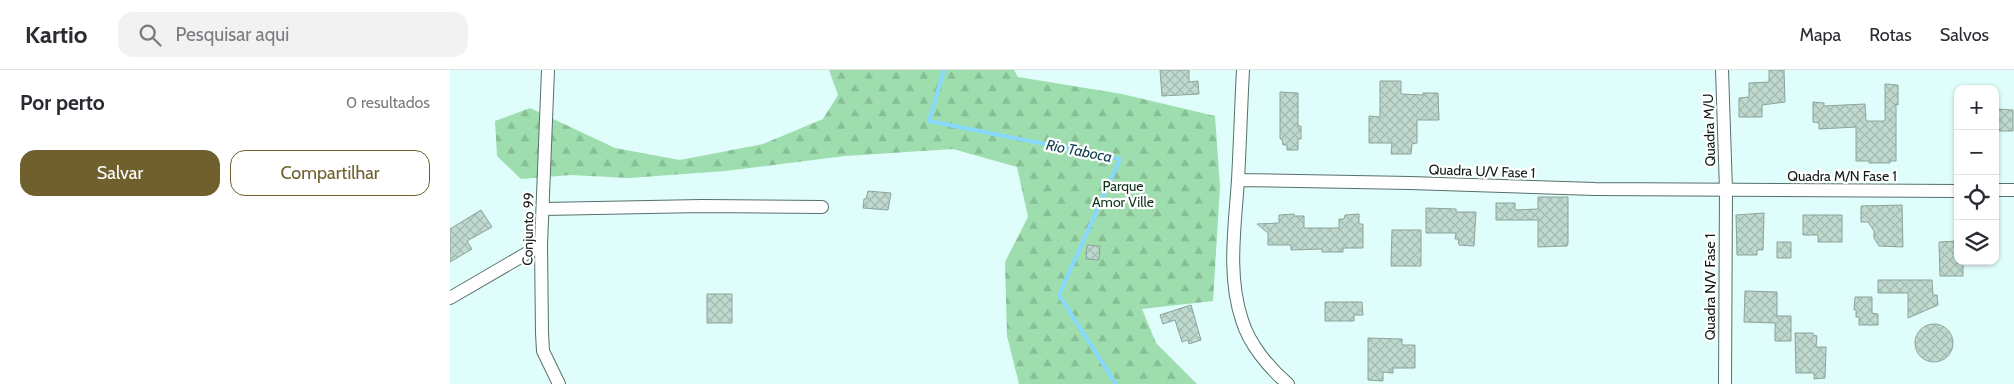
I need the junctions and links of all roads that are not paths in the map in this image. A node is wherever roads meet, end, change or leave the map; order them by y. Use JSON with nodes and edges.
{"nodes":[{"id":1,"x":548,"y":70,"type":"edge"},
{"id":2,"x":1243,"y":70,"type":"edge"},
{"id":3,"x":1722,"y":70,"type":"edge"},
{"id":4,"x":1238,"y":180,"type":"junction"},
{"id":5,"x":1726,"y":190,"type":"junction"},
{"id":6,"x":1954,"y":190,"type":"edge"},
{"id":7,"x":1999,"y":190,"type":"edge"},
{"id":8,"x":2014,"y":190,"type":"edge"},
{"id":9,"x":822,"y":207,"type":"dead end"},
{"id":10,"x":543,"y":209,"type":"junction"},
{"id":11,"x":541,"y":246,"type":"junction"},
{"id":12,"x":450,"y":298,"type":"edge"},
{"id":13,"x":559,"y":384,"type":"edge"},
{"id":14,"x":1288,"y":384,"type":"edge"},
{"id":15,"x":1725,"y":384,"type":"edge"}],
"edges":[{"from":1,"to":10,"type":"street","name":"Conjunto 99"},
{"from":2,"to":4,"type":"street"},
{"from":3,"to":5,"type":"street","name":"Quadra M/U"},
{"from":4,"to":5,"type":"street","name":"Quadra U/V Fase 1"},
{"from":4,"to":14,"type":"street"},
{"from":5,"to":6,"type":"street","name":"Quadra M/N Fase 1"},
{"from":5,"to":15,"type":"street","name":"Quadra N/V Fase 1"},
{"from":7,"to":8,"type":"street"},
{"from":9,"to":10,"type":"street"},
{"from":10,"to":11,"type":"street","name":"Conjunto 99"},
{"from":11,"to":12,"type":"street"},
{"from":11,"to":13,"type":"street","name":"Conjunto 99"}]}
